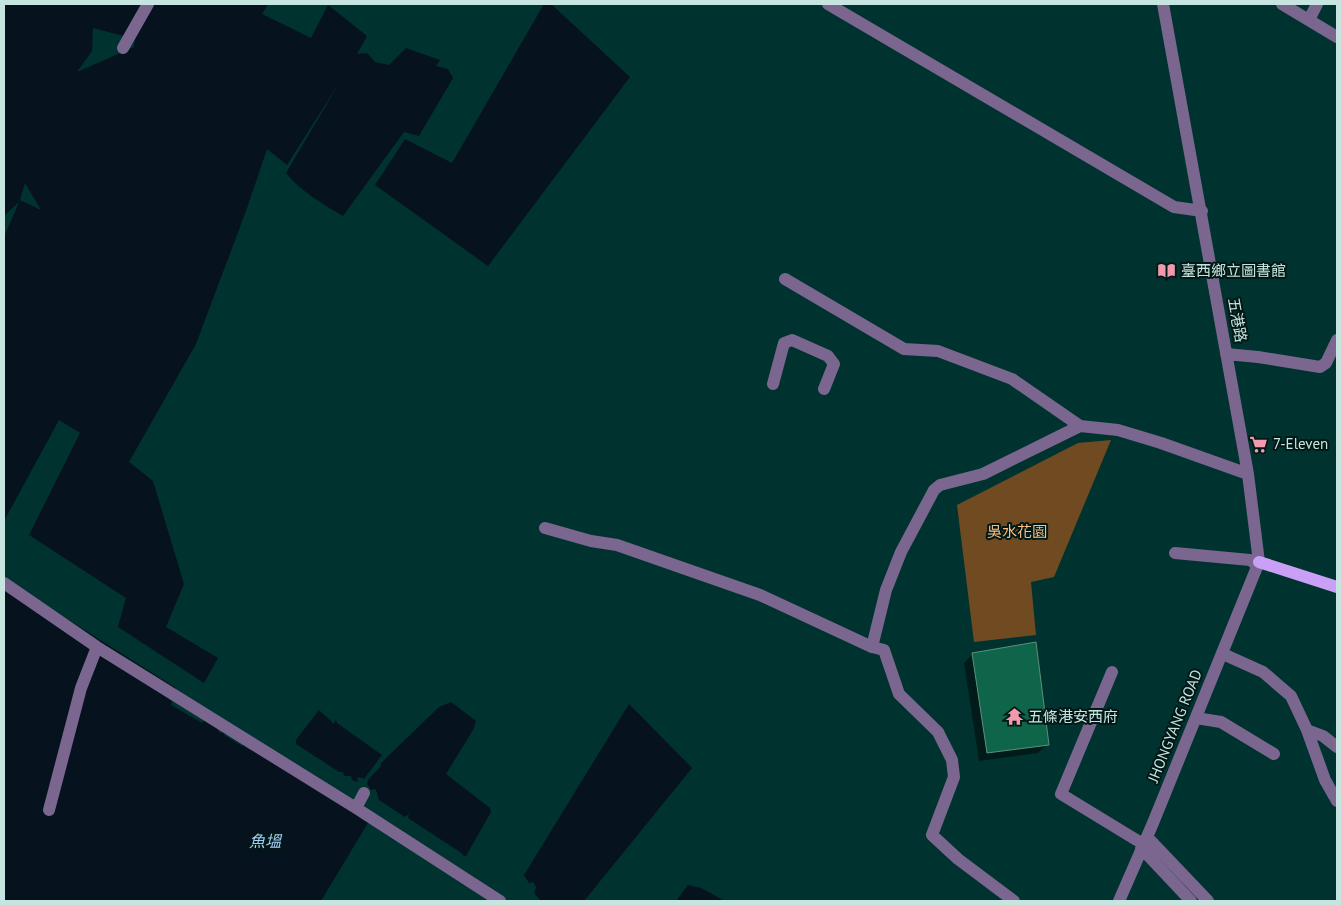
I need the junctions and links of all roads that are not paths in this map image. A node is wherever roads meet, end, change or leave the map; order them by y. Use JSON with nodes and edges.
{"nodes":[{"id":1,"x":148,"y":4,"type":"edge"},
{"id":2,"x":828,"y":4,"type":"edge"},
{"id":3,"x":1163,"y":4,"type":"edge"},
{"id":4,"x":1282,"y":4,"type":"edge"},
{"id":5,"x":1317,"y":4,"type":"edge"},
{"id":6,"x":1309,"y":20,"type":"junction"},
{"id":7,"x":1337,"y":37,"type":"edge"},
{"id":8,"x":124,"y":48,"type":"dead end"},
{"id":9,"x":1202,"y":211,"type":"junction"},
{"id":10,"x":785,"y":279,"type":"dead end"},
{"id":11,"x":1337,"y":340,"type":"edge"},
{"id":12,"x":1226,"y":354,"type":"junction"},
{"id":13,"x":773,"y":384,"type":"dead end"},
{"id":14,"x":824,"y":390,"type":"dead end"},
{"id":15,"x":1080,"y":426,"type":"junction"},
{"id":16,"x":1248,"y":474,"type":"junction"},
{"id":17,"x":545,"y":528,"type":"dead end"},
{"id":18,"x":1175,"y":553,"type":"dead end"},
{"id":19,"x":1258,"y":564,"type":"junction"},
{"id":20,"x":4,"y":583,"type":"edge"},
{"id":21,"x":1337,"y":587,"type":"edge"},
{"id":22,"x":97,"y":647,"type":"junction"},
{"id":23,"x":872,"y":647,"type":"junction"},
{"id":24,"x":1223,"y":654,"type":"junction"},
{"id":25,"x":1112,"y":672,"type":"dead end"},
{"id":26,"x":1196,"y":718,"type":"junction"},
{"id":27,"x":1307,"y":730,"type":"junction"},
{"id":28,"x":1337,"y":747,"type":"edge"},
{"id":29,"x":1274,"y":754,"type":"dead end"},
{"id":30,"x":364,"y":793,"type":"dead end"},
{"id":31,"x":1337,"y":800,"type":"edge"},
{"id":32,"x":356,"y":808,"type":"junction"},
{"id":33,"x":49,"y":810,"type":"dead end"},
{"id":34,"x":1143,"y":843,"type":"junction"},
{"id":35,"x":500,"y":901,"type":"edge"},
{"id":36,"x":1014,"y":901,"type":"edge"},
{"id":37,"x":1118,"y":901,"type":"edge"},
{"id":38,"x":1191,"y":901,"type":"edge"},
{"id":39,"x":1208,"y":901,"type":"edge"}],
"edges":[{"from":1,"to":8,"type":"street"},
{"from":2,"to":9,"type":"street"},
{"from":3,"to":9,"type":"street","name":"五港路"},
{"from":4,"to":6,"type":"street"},
{"from":5,"to":6,"type":"street"},
{"from":6,"to":7,"type":"street"},
{"from":9,"to":12,"type":"street","name":"五港路"},
{"from":10,"to":15,"type":"street"},
{"from":11,"to":12,"type":"street"},
{"from":12,"to":16,"type":"street","name":"五港路"},
{"from":13,"to":14,"type":"street"},
{"from":15,"to":16,"type":"street"},
{"from":15,"to":23,"type":"street"},
{"from":16,"to":19,"type":"street","name":"五港路"},
{"from":17,"to":23,"type":"street"},
{"from":18,"to":19,"type":"street"},
{"from":19,"to":21,"type":"main road"},
{"from":19,"to":24,"type":"street","name":"JHONGYANG ROAD"},
{"from":20,"to":22,"type":"street"},
{"from":22,"to":32,"type":"street"},
{"from":22,"to":33,"type":"street"},
{"from":23,"to":36,"type":"street"},
{"from":24,"to":26,"type":"street","name":"JHONGYANG ROAD"},
{"from":24,"to":27,"type":"street"},
{"from":25,"to":34,"type":"street"},
{"from":26,"to":29,"type":"street"},
{"from":26,"to":34,"type":"street","name":"JHONGYANG ROAD"},
{"from":27,"to":28,"type":"street"},
{"from":27,"to":31,"type":"street"},
{"from":30,"to":32,"type":"street"},
{"from":32,"to":35,"type":"street"},
{"from":34,"to":37,"type":"street","name":"JHONGYANG ROAD"},
{"from":34,"to":38,"type":"street"},
{"from":34,"to":39,"type":"street"}]}
